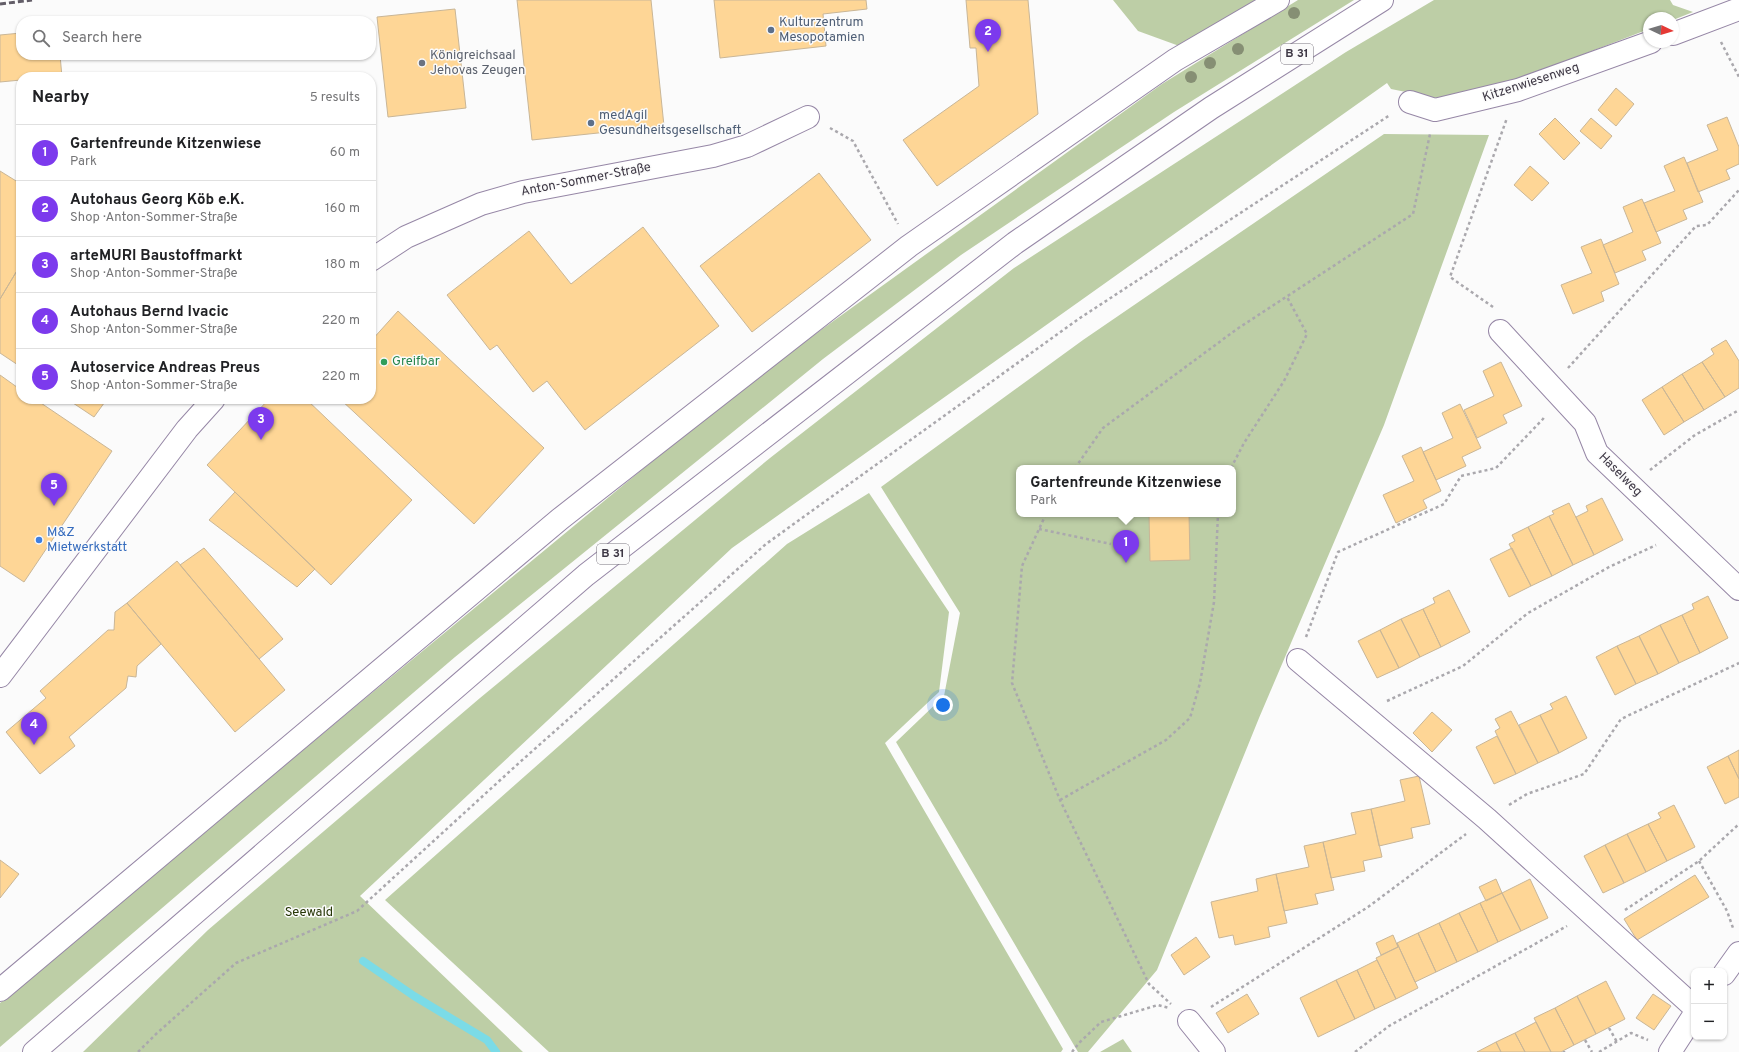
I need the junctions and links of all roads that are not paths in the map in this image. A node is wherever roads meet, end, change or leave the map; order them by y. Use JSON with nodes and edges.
{"nodes":[{"id":1,"x":1278,"y":0,"type":"edge"},
{"id":2,"x":1382,"y":0,"type":"edge"},
{"id":3,"x":1739,"y":9,"type":"edge"},
{"id":4,"x":1679,"y":32,"type":"edge"},
{"id":5,"x":1643,"y":45,"type":"edge"},
{"id":6,"x":1410,"y":102,"type":"road end"},
{"id":7,"x":808,"y":117,"type":"road end"},
{"id":8,"x":376,"y":257,"type":"edge"},
{"id":9,"x":1500,"y":330,"type":"road end"},
{"id":10,"x":210,"y":404,"type":"edge"},
{"id":11,"x":1739,"y":589,"type":"edge"},
{"id":12,"x":1298,"y":660,"type":"road end"},
{"id":13,"x":0,"y":676,"type":"edge"},
{"id":14,"x":1739,"y":953,"type":"edge"},
{"id":15,"x":1727,"y":970,"type":"edge"},
{"id":16,"x":0,"y":990,"type":"edge"},
{"id":17,"x":1691,"y":1004,"type":"edge"},
{"id":18,"x":1183,"y":1016,"type":"road end"},
{"id":19,"x":1691,"y":1020,"type":"edge"},
{"id":20,"x":41,"y":1046,"type":"edge"},
{"id":21,"x":1671,"y":1051,"type":"edge"},
{"id":22,"x":1214,"y":1052,"type":"edge"}],
"edges":[{"from":1,"to":16,"type":"main road"},
{"from":2,"to":20,"type":"main road","number":"B 31"},
{"from":3,"to":4,"type":"main road"},
{"from":5,"to":6,"type":"main road","name":"Kitzenwiesenweg"},
{"from":7,"to":8,"type":"main road","name":"Anton-Sommer-Straße"},
{"from":9,"to":11,"type":"main road","name":"Haselweg"},
{"from":10,"to":13,"type":"main road"},
{"from":12,"to":17,"type":"main road"},
{"from":14,"to":15,"type":"main road"},
{"from":18,"to":22,"type":"main road"},
{"from":19,"to":21,"type":"main road"}]}
